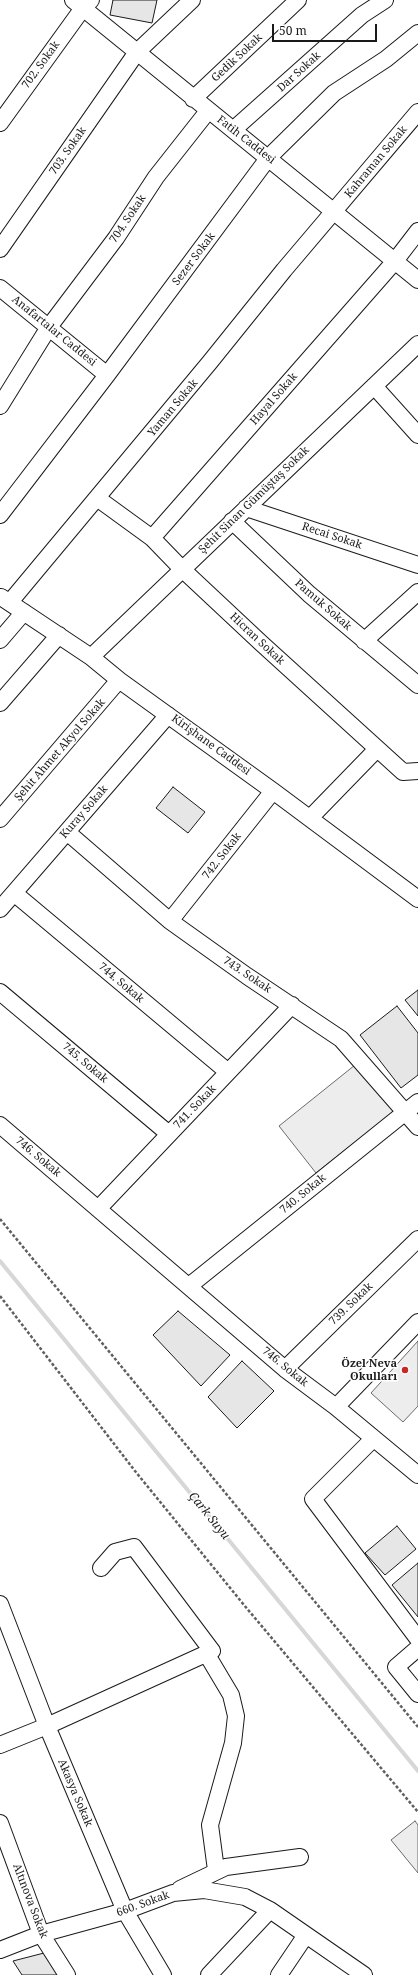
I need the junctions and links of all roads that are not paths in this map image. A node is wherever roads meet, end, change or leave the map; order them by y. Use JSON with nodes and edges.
{"nodes":[{"id":1,"x":192,"y":0,"type":"edge"},
{"id":2,"x":298,"y":0,"type":"edge"},
{"id":3,"x":385,"y":0,"type":"edge"},
{"id":4,"x":82,"y":3,"type":"edge"},
{"id":5,"x":418,"y":33,"type":"edge"},
{"id":6,"x":137,"y":52,"type":"junction"},
{"id":7,"x":193,"y":99,"type":"junction"},
{"id":8,"x":208,"y":110,"type":"junction"},
{"id":9,"x":418,"y":112,"type":"edge"},
{"id":10,"x":0,"y":123,"type":"edge"},
{"id":11,"x":233,"y":130,"type":"junction"},
{"id":12,"x":269,"y":157,"type":"junction"},
{"id":13,"x":335,"y":212,"type":"junction"},
{"id":14,"x":418,"y":231,"type":"edge"},
{"id":15,"x":0,"y":249,"type":"edge"},
{"id":16,"x":395,"y":261,"type":"junction"},
{"id":17,"x":418,"y":280,"type":"edge"},
{"id":18,"x":0,"y":288,"type":"edge"},
{"id":19,"x":49,"y":327,"type":"junction"},
{"id":20,"x":418,"y":344,"type":"edge"},
{"id":21,"x":108,"y":375,"type":"junction"},
{"id":22,"x":374,"y":386,"type":"junction"},
{"id":23,"x":0,"y":406,"type":"edge"},
{"id":24,"x":418,"y":435,"type":"edge"},
{"id":25,"x":97,"y":498,"type":"junction"},
{"id":26,"x":246,"y":508,"type":"junction"},
{"id":27,"x":0,"y":515,"type":"edge"},
{"id":28,"x":232,"y":521,"type":"junction"},
{"id":29,"x":152,"y":538,"type":"junction"},
{"id":30,"x":418,"y":565,"type":"edge"},
{"id":31,"x":182,"y":569,"type":"junction"},
{"id":32,"x":418,"y":592,"type":"edge"},
{"id":33,"x":5,"y":600,"type":"edge"},
{"id":34,"x":24,"y":612,"type":"junction"},
{"id":35,"x":59,"y":635,"type":"junction"},
{"id":36,"x":0,"y":640,"type":"edge"},
{"id":37,"x":364,"y":641,"type":"junction"},
{"id":38,"x":91,"y":657,"type":"junction"},
{"id":39,"x":119,"y":680,"type":"junction"},
{"id":40,"x":418,"y":684,"type":"edge"},
{"id":41,"x":0,"y":703,"type":"edge"},
{"id":42,"x":168,"y":715,"type":"junction"},
{"id":43,"x":377,"y":749,"type":"junction"},
{"id":44,"x":418,"y":771,"type":"edge"},
{"id":45,"x":273,"y":791,"type":"junction"},
{"id":46,"x":310,"y":818,"type":"junction"},
{"id":47,"x":0,"y":819,"type":"edge"},
{"id":48,"x":67,"y":832,"type":"junction"},
{"id":49,"x":14,"y":893,"type":"junction"},
{"id":50,"x":418,"y":899,"type":"edge"},
{"id":51,"x":0,"y":909,"type":"edge"},
{"id":52,"x":170,"y":921,"type":"junction"},
{"id":53,"x":0,"y":992,"type":"edge"},
{"id":54,"x":292,"y":1005,"type":"junction"},
{"id":55,"x":228,"y":1072,"type":"junction"},
{"id":56,"x":412,"y":1107,"type":"edge"},
{"id":57,"x":0,"y":1125,"type":"edge"},
{"id":58,"x":418,"y":1127,"type":"edge"},
{"id":59,"x":169,"y":1134,"type":"junction"},
{"id":60,"x":98,"y":1209,"type":"junction"},
{"id":61,"x":418,"y":1239,"type":"edge"},
{"id":62,"x":189,"y":1286,"type":"junction"},
{"id":63,"x":418,"y":1322,"type":"edge"},
{"id":64,"x":285,"y":1369,"type":"junction"},
{"id":65,"x":336,"y":1407,"type":"junction"},
{"id":66,"x":373,"y":1439,"type":"junction"},
{"id":67,"x":418,"y":1475,"type":"edge"},
{"id":68,"x":101,"y":1568,"type":"dead end"},
{"id":69,"x":0,"y":1604,"type":"edge"},
{"id":70,"x":418,"y":1639,"type":"edge"},
{"id":71,"x":418,"y":1648,"type":"edge"},
{"id":72,"x":206,"y":1653,"type":"junction"},
{"id":73,"x":418,"y":1694,"type":"edge"},
{"id":74,"x":47,"y":1726,"type":"junction"},
{"id":75,"x":0,"y":1745,"type":"edge"},
{"id":76,"x":0,"y":1823,"type":"edge"},
{"id":77,"x":300,"y":1857,"type":"dead end"},
{"id":78,"x":216,"y":1870,"type":"junction"},
{"id":79,"x":173,"y":1893,"type":"junction"},
{"id":80,"x":270,"y":1910,"type":"junction"},
{"id":81,"x":124,"y":1911,"type":"junction"},
{"id":82,"x":41,"y":1934,"type":"junction"},
{"id":83,"x":306,"y":1935,"type":"junction"},
{"id":84,"x":0,"y":1950,"type":"edge"},
{"id":85,"x":67,"y":1975,"type":"edge"},
{"id":86,"x":163,"y":1975,"type":"edge"},
{"id":87,"x":209,"y":1975,"type":"edge"},
{"id":88,"x":279,"y":1975,"type":"edge"},
{"id":89,"x":364,"y":1975,"type":"edge"}],
"edges":[{"from":1,"to":6,"type":"street","name":"703. Sokak"},
{"from":2,"to":7,"type":"street","name":"Gedik Sokak"},
{"from":3,"to":11,"type":"street","name":"Dar Sokak"},
{"from":4,"to":6,"type":"street","name":"Fatih Caddesi"},
{"from":4,"to":10,"type":"street","name":"702. Sokak"},
{"from":5,"to":12,"type":"street","name":"Sezer Sokak"},
{"from":6,"to":7,"type":"street","name":"Fatih Caddesi"},
{"from":6,"to":15,"type":"street","name":"703. Sokak"},
{"from":7,"to":8,"type":"street","name":"Fatih Caddesi"},
{"from":8,"to":11,"type":"street","name":"Fatih Caddesi"},
{"from":8,"to":19,"type":"street","name":"704. Sokak"},
{"from":9,"to":13,"type":"street","name":"Kahraman Sokak"},
{"from":11,"to":12,"type":"street","name":"Fatih Caddesi"},
{"from":12,"to":13,"type":"street","name":"Fatih Caddesi"},
{"from":12,"to":21,"type":"street","name":"Sezer Sokak"},
{"from":13,"to":16,"type":"street","name":"Fatih Caddesi"},
{"from":13,"to":25,"type":"street","name":"Yaman Sokak"},
{"from":14,"to":16,"type":"street","name":"Hayal Sokak"},
{"from":16,"to":17,"type":"street","name":"Fatih Caddesi"},
{"from":16,"to":29,"type":"street","name":"Hayal Sokak"},
{"from":18,"to":19,"type":"street","name":"Anafartalar Caddesi"},
{"from":19,"to":21,"type":"street","name":"Anafartalar Caddesi"},
{"from":19,"to":23,"type":"street","name":"704. Sokak"},
{"from":20,"to":22,"type":"street","name":"Şehit Sinan Gümüştaş Sokak"},
{"from":21,"to":27,"type":"street","name":"Sezer Sokak"},
{"from":22,"to":24,"type":"street"},
{"from":22,"to":26,"type":"street","name":"Şehit Sinan Gümüştaş Sokak"},
{"from":25,"to":29,"type":"street","name":"Hicran Sokak"},
{"from":25,"to":33,"type":"street","name":"Yaman Sokak"},
{"from":26,"to":28,"type":"street","name":"Şehit Sinan Gümüştaş Sokak"},
{"from":26,"to":30,"type":"street","name":"Recai Sokak"},
{"from":28,"to":31,"type":"street","name":"Şehit Sinan Gümüştaş Sokak"},
{"from":28,"to":37,"type":"street","name":"Pamuk Sokak"},
{"from":29,"to":31,"type":"street","name":"Hicran Sokak"},
{"from":31,"to":38,"type":"street","name":"Şehit Sinan Gümüştaş Sokak"},
{"from":31,"to":43,"type":"street","name":"Hicran Sokak"},
{"from":32,"to":37,"type":"street"},
{"from":33,"to":34,"type":"street","name":"Kirişhane Caddesi"},
{"from":34,"to":35,"type":"street","name":"Kirişhane Caddesi"},
{"from":34,"to":36,"type":"street"},
{"from":35,"to":38,"type":"street","name":"Kirişhane Caddesi"},
{"from":35,"to":41,"type":"street"},
{"from":37,"to":40,"type":"street","name":"Pamuk Sokak"},
{"from":38,"to":39,"type":"street","name":"Kirişhane Caddesi"},
{"from":39,"to":42,"type":"street","name":"Kirişhane Caddesi"},
{"from":39,"to":47,"type":"street","name":"Şehit Ahmet Akyol Sokak"},
{"from":42,"to":45,"type":"street","name":"Kirişhane Caddesi"},
{"from":42,"to":48,"type":"street","name":"Kuray Sokak"},
{"from":43,"to":44,"type":"street","name":"Hicran Sokak"},
{"from":43,"to":46,"type":"street"},
{"from":45,"to":46,"type":"street","name":"Kirişhane Caddesi"},
{"from":45,"to":52,"type":"street","name":"742. Sokak"},
{"from":46,"to":50,"type":"street","name":"Kirişhane Caddesi"},
{"from":48,"to":49,"type":"street","name":"Kuray Sokak"},
{"from":48,"to":52,"type":"street","name":"743. Sokak"},
{"from":49,"to":51,"type":"street","name":"Kuray Sokak"},
{"from":49,"to":55,"type":"street","name":"744. Sokak"},
{"from":52,"to":54,"type":"street","name":"743. Sokak"},
{"from":53,"to":59,"type":"street","name":"745. Sokak"},
{"from":54,"to":55,"type":"street","name":"741. Sokak"},
{"from":54,"to":56,"type":"street","name":"743. Sokak"},
{"from":55,"to":59,"type":"street","name":"741. Sokak"},
{"from":56,"to":58,"type":"street","name":"743. Sokak"},
{"from":56,"to":62,"type":"street","name":"740. Sokak"},
{"from":57,"to":60,"type":"street","name":"746. Sokak"},
{"from":59,"to":60,"type":"street","name":"741. Sokak"},
{"from":60,"to":62,"type":"street","name":"746. Sokak"},
{"from":61,"to":64,"type":"street","name":"739. Sokak"},
{"from":62,"to":64,"type":"street","name":"746. Sokak"},
{"from":63,"to":65,"type":"street"},
{"from":64,"to":65,"type":"street","name":"746. Sokak"},
{"from":65,"to":66,"type":"street","name":"746. Sokak"},
{"from":66,"to":67,"type":"street","name":"746. Sokak"},
{"from":66,"to":70,"type":"street"},
{"from":68,"to":72,"type":"street"},
{"from":69,"to":74,"type":"street","name":"Akasya Sokak"},
{"from":71,"to":73,"type":"street"},
{"from":72,"to":74,"type":"street"},
{"from":72,"to":78,"type":"street"},
{"from":74,"to":75,"type":"street"},
{"from":74,"to":81,"type":"street","name":"Akasya Sokak"},
{"from":76,"to":82,"type":"street","name":"Altınova Sokak"},
{"from":77,"to":78,"type":"street"},
{"from":78,"to":79,"type":"street"},
{"from":79,"to":80,"type":"street","name":"660. Sokak"},
{"from":79,"to":81,"type":"street","name":"660. Sokak"},
{"from":80,"to":83,"type":"street","name":"660. Sokak"},
{"from":80,"to":87,"type":"street"},
{"from":81,"to":82,"type":"street","name":"660. Sokak"},
{"from":81,"to":86,"type":"street","name":"Akasya Sokak"},
{"from":82,"to":84,"type":"street","name":"660. Sokak"},
{"from":82,"to":85,"type":"street","name":"Altınova Sokak"},
{"from":83,"to":88,"type":"street"},
{"from":83,"to":89,"type":"street","name":"660. Sokak"}]}
